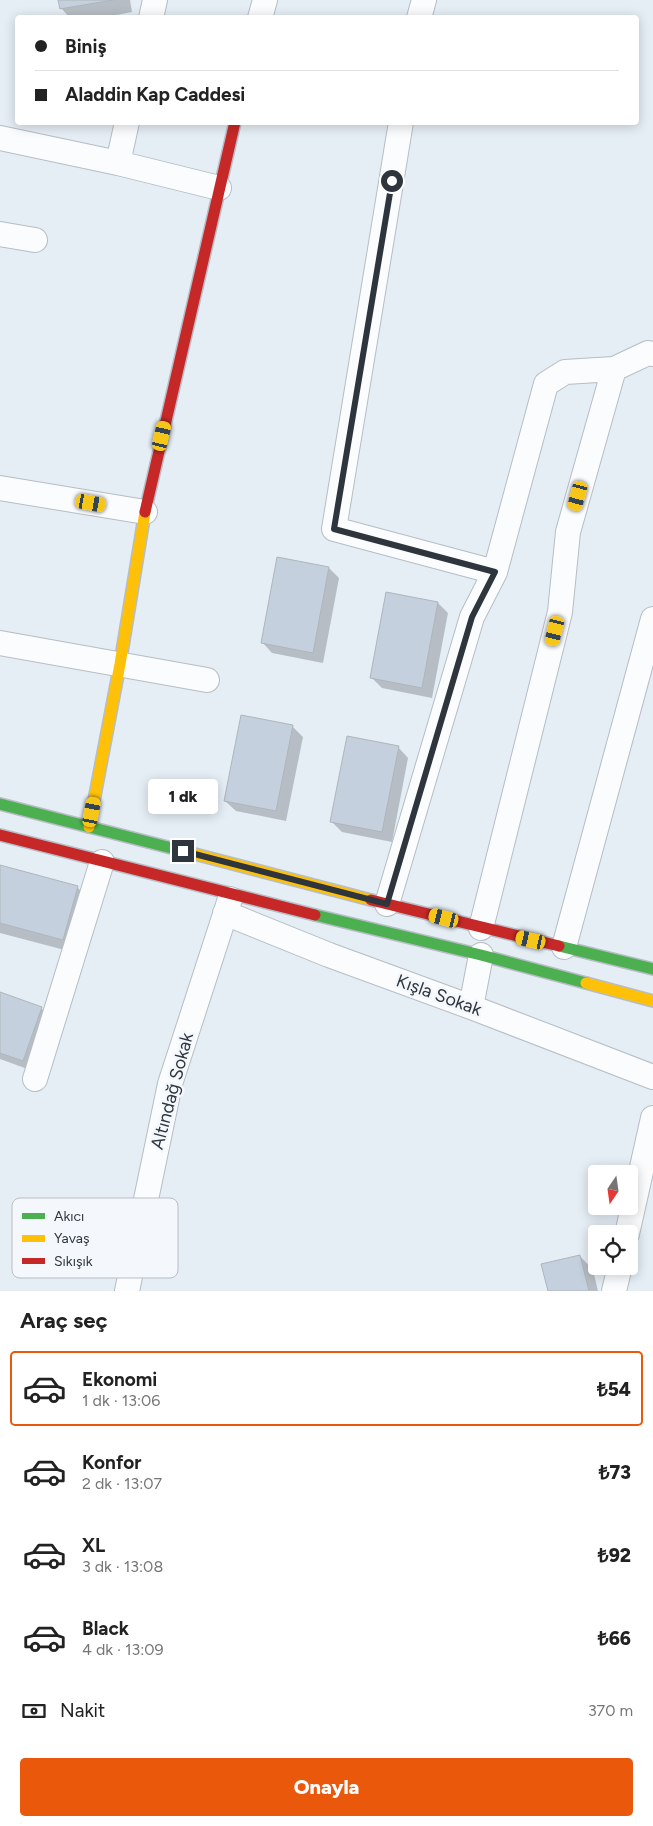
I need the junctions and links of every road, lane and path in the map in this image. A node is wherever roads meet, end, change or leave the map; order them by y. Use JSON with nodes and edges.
{"nodes":[{"id":1,"x":155,"y":0,"type":"edge"},
{"id":2,"x":265,"y":0,"type":"edge"},
{"id":3,"x":424,"y":0,"type":"edge"},
{"id":4,"x":152,"y":15,"type":"edge"},
{"id":5,"x":261,"y":15,"type":"edge"},
{"id":6,"x":420,"y":15,"type":"edge"},
{"id":7,"x":126,"y":125,"type":"edge"},
{"id":8,"x":234,"y":125,"type":"edge"},
{"id":9,"x":401,"y":125,"type":"edge"},
{"id":10,"x":0,"y":138,"type":"edge"},
{"id":11,"x":118,"y":164,"type":"junction"},
{"id":12,"x":219,"y":188,"type":"junction"},
{"id":13,"x":0,"y":234,"type":"edge"},
{"id":14,"x":35,"y":240,"type":"dead end"},
{"id":15,"x":653,"y":354,"type":"edge"},
{"id":16,"x":614,"y":369,"type":"junction"},
{"id":17,"x":0,"y":488,"type":"edge"},
{"id":18,"x":145,"y":512,"type":"junction"},
{"id":19,"x":495,"y":572,"type":"junction"},
{"id":20,"x":653,"y":619,"type":"edge"},
{"id":21,"x":0,"y":643,"type":"edge"},
{"id":22,"x":120,"y":664,"type":"junction"},
{"id":23,"x":207,"y":680,"type":"dead end"},
{"id":24,"x":0,"y":804,"type":"edge"},
{"id":25,"x":89,"y":827,"type":"junction"},
{"id":26,"x":0,"y":835,"type":"edge"},
{"id":27,"x":102,"y":862,"type":"junction"},
{"id":28,"x":229,"y":904,"type":"junction"},
{"id":29,"x":387,"y":904,"type":"junction"},
{"id":30,"x":481,"y":928,"type":"junction"},
{"id":31,"x":564,"y":948,"type":"junction"},
{"id":32,"x":480,"y":955,"type":"junction"},
{"id":33,"x":653,"y":969,"type":"edge"},
{"id":34,"x":653,"y":1001,"type":"edge"},
{"id":35,"x":471,"y":1007,"type":"junction"},
{"id":36,"x":653,"y":1077,"type":"edge"},
{"id":37,"x":35,"y":1079,"type":"dead end"},
{"id":38,"x":653,"y":1118,"type":"edge"},
{"id":39,"x":146,"y":1198,"type":"edge"},
{"id":40,"x":629,"y":1225,"type":"edge"},
{"id":41,"x":618,"y":1275,"type":"edge"},
{"id":42,"x":130,"y":1278,"type":"edge"},
{"id":43,"x":127,"y":1291,"type":"edge"},
{"id":44,"x":614,"y":1291,"type":"edge"}],
"edges":[{"from":1,"to":4,"type":"street"},
{"from":2,"to":5,"type":"street"},
{"from":3,"to":6,"type":"street"},
{"from":7,"to":11,"type":"street"},
{"from":8,"to":12,"type":"street"},
{"from":9,"to":19,"type":"street"},
{"from":10,"to":11,"type":"street"},
{"from":11,"to":12,"type":"street"},
{"from":12,"to":18,"type":"street"},
{"from":13,"to":14,"type":"street"},
{"from":15,"to":16,"type":"street"},
{"from":16,"to":19,"type":"street"},
{"from":16,"to":30,"type":"street"},
{"from":17,"to":18,"type":"street"},
{"from":18,"to":22,"type":"street"},
{"from":19,"to":29,"type":"street"},
{"from":20,"to":31,"type":"street"},
{"from":21,"to":22,"type":"street"},
{"from":22,"to":23,"type":"street"},
{"from":22,"to":25,"type":"street"},
{"from":24,"to":25,"type":"street"},
{"from":25,"to":29,"type":"street"},
{"from":26,"to":27,"type":"street"},
{"from":27,"to":28,"type":"street"},
{"from":27,"to":37,"type":"street"},
{"from":28,"to":32,"type":"street"},
{"from":28,"to":35,"type":"street","name":"Kışla Sokak"},
{"from":28,"to":39,"type":"street","name":"Altındağ Sokak"},
{"from":29,"to":30,"type":"street"},
{"from":30,"to":31,"type":"street"},
{"from":31,"to":33,"type":"street"},
{"from":32,"to":34,"type":"street"},
{"from":32,"to":35,"type":"street"},
{"from":35,"to":36,"type":"street","name":"Kışla Sokak"},
{"from":38,"to":40,"type":"street"},
{"from":41,"to":44,"type":"street"},
{"from":42,"to":43,"type":"street","name":"Altındağ Sokak"}]}
